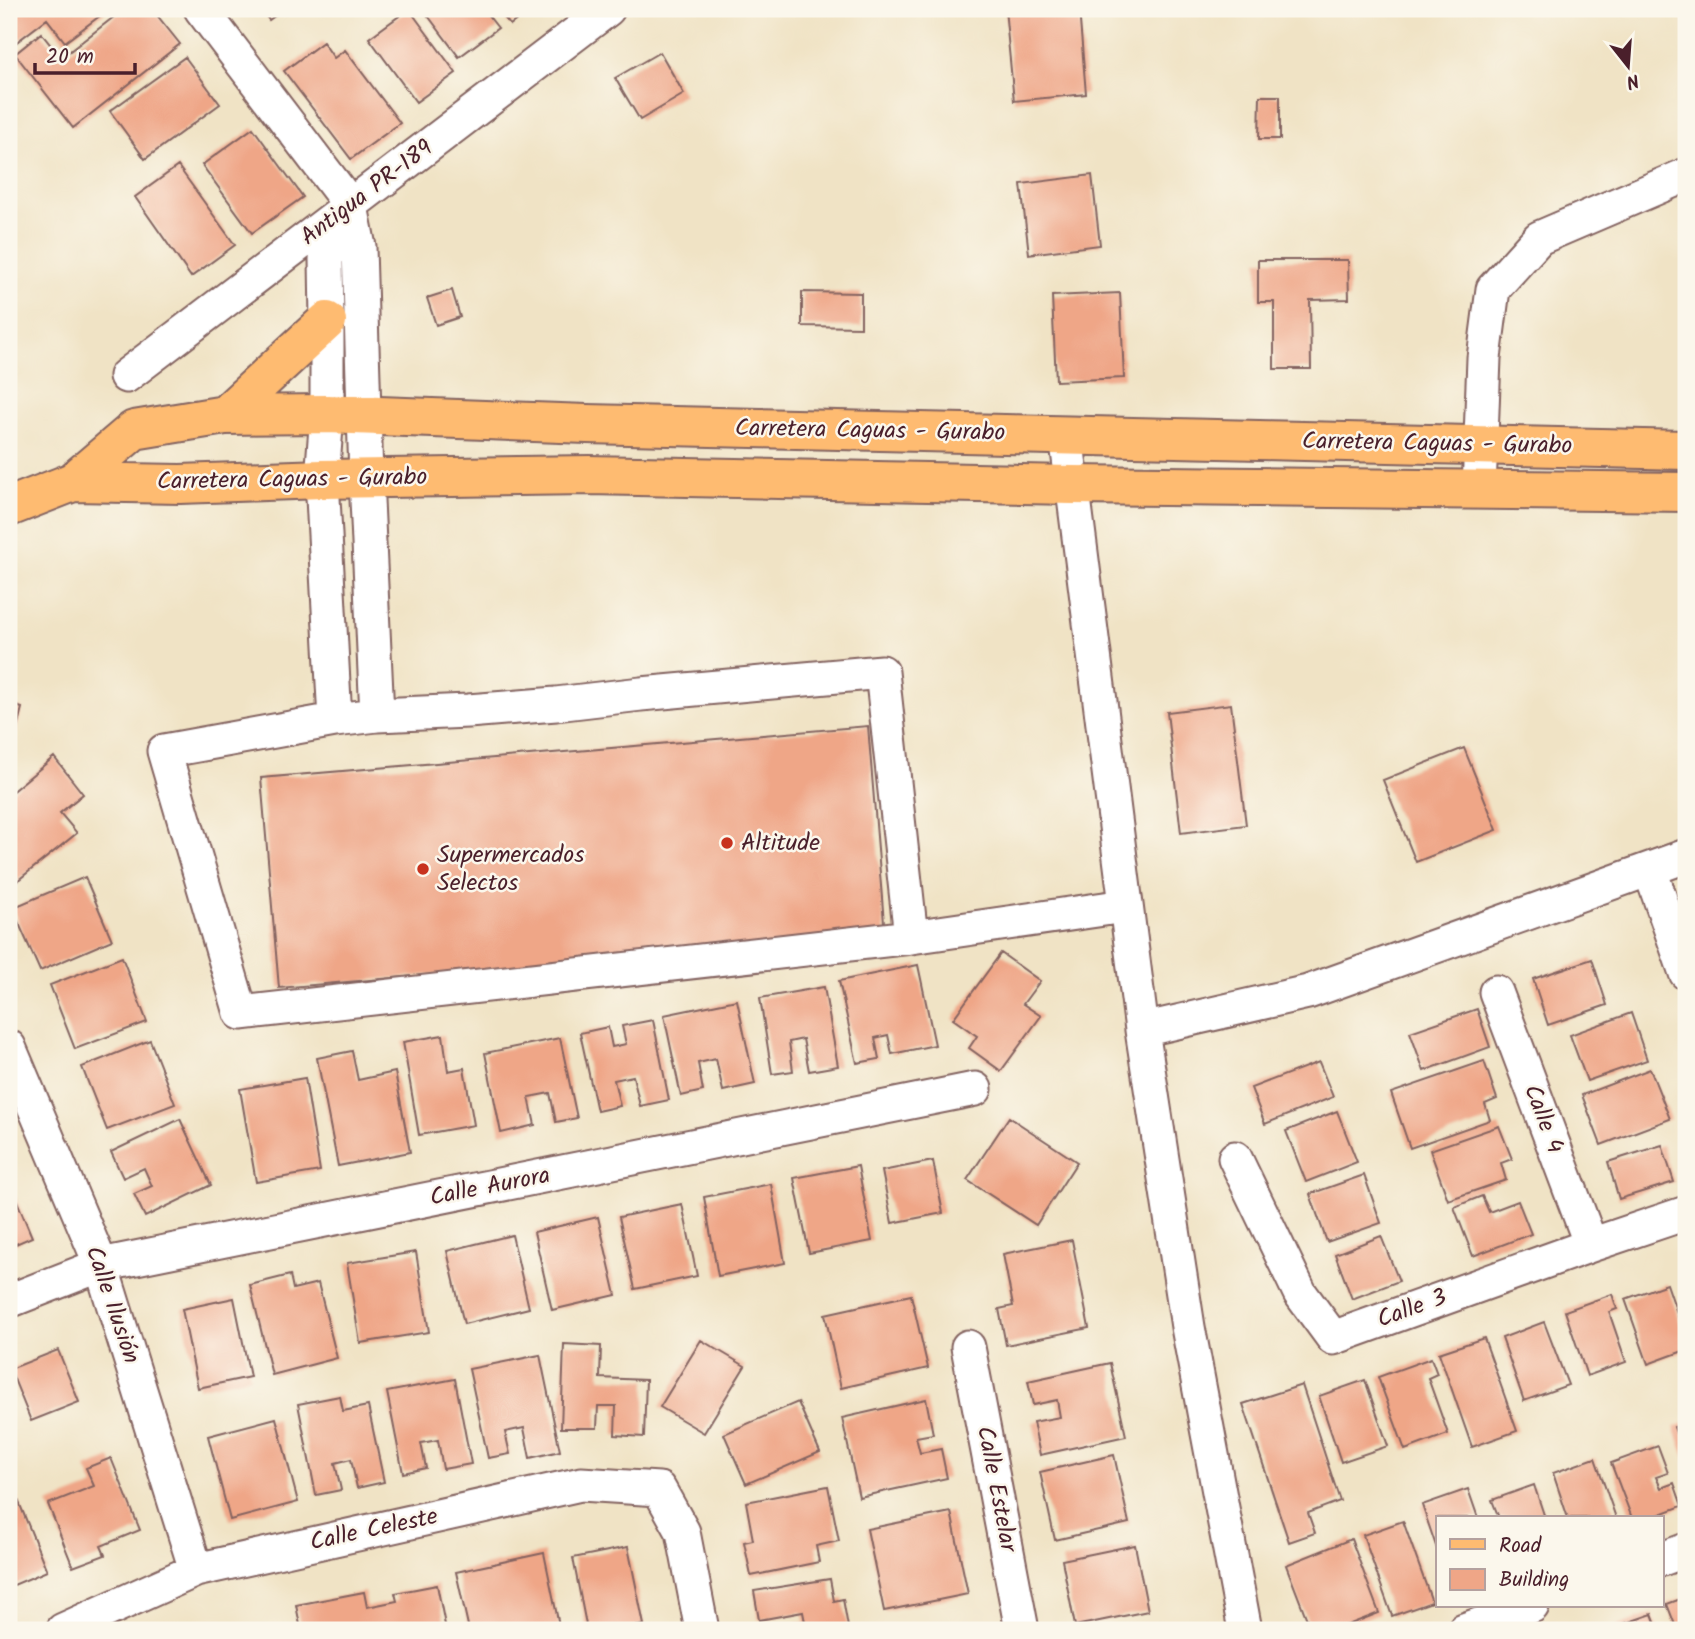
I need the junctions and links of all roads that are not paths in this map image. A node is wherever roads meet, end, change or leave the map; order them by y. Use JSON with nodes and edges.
{"nodes":[{"id":1,"x":201,"y":9,"type":"edge"},
{"id":2,"x":608,"y":9,"type":"edge"},
{"id":3,"x":1686,"y":175,"type":"edge"},
{"id":4,"x":351,"y":206,"type":"junction"},
{"id":5,"x":327,"y":321,"type":"junction"},
{"id":6,"x":126,"y":376,"type":"dead end"},
{"id":7,"x":327,"y":414,"type":"junction"},
{"id":8,"x":225,"y":415,"type":"junction"},
{"id":9,"x":364,"y":415,"type":"junction"},
{"id":10,"x":1066,"y":435,"type":"junction"},
{"id":11,"x":1481,"y":445,"type":"junction"},
{"id":12,"x":1686,"y":450,"type":"edge"},
{"id":13,"x":366,"y":478,"type":"junction"},
{"id":14,"x":322,"y":479,"type":"junction"},
{"id":15,"x":73,"y":482,"type":"junction"},
{"id":16,"x":1072,"y":485,"type":"junction"},
{"id":17,"x":1479,"y":489,"type":"junction"},
{"id":18,"x":1686,"y":492,"type":"edge"},
{"id":19,"x":9,"y":507,"type":"edge"},
{"id":20,"x":377,"y":715,"type":"junction"},
{"id":21,"x":335,"y":720,"type":"junction"},
{"id":22,"x":1686,"y":856,"type":"edge"},
{"id":23,"x":1650,"y":870,"type":"junction"},
{"id":24,"x":1125,"y":906,"type":"junction"},
{"id":25,"x":911,"y":937,"type":"junction"},
{"id":26,"x":1686,"y":973,"type":"edge"},
{"id":27,"x":1496,"y":992,"type":"dead end"},
{"id":28,"x":1142,"y":1030,"type":"junction"},
{"id":29,"x":9,"y":1047,"type":"edge"},
{"id":30,"x":975,"y":1089,"type":"dead end"},
{"id":31,"x":1235,"y":1158,"type":"dead end"},
{"id":32,"x":1686,"y":1213,"type":"edge"},
{"id":33,"x":1591,"y":1245,"type":"junction"},
{"id":34,"x":101,"y":1265,"type":"junction"},
{"id":35,"x":9,"y":1301,"type":"edge"},
{"id":36,"x":968,"y":1347,"type":"dead end"},
{"id":37,"x":1686,"y":1550,"type":"edge"},
{"id":38,"x":1664,"y":1558,"type":"edge"},
{"id":39,"x":196,"y":1570,"type":"junction"},
{"id":40,"x":1526,"y":1608,"type":"edge"},
{"id":41,"x":64,"y":1630,"type":"edge"},
{"id":42,"x":702,"y":1630,"type":"edge"},
{"id":43,"x":1022,"y":1630,"type":"edge"},
{"id":44,"x":1245,"y":1630,"type":"edge"},
{"id":45,"x":1464,"y":1630,"type":"edge"}],
"edges":[{"from":1,"to":4,"type":"street"},
{"from":2,"to":4,"type":"street","name":"Antigua PR-189"},
{"from":3,"to":11,"type":"street"},
{"from":4,"to":5,"type":"street"},
{"from":4,"to":6,"type":"street","name":"Antigua PR-189"},
{"from":4,"to":9,"type":"street"},
{"from":5,"to":7,"type":"street"},
{"from":5,"to":8,"type":"main road"},
{"from":7,"to":8,"type":"main road","name":"Carretera Caguas - Gurabo"},
{"from":7,"to":9,"type":"main road","name":"Carretera Caguas - Gurabo"},
{"from":7,"to":14,"type":"street"},
{"from":8,"to":15,"type":"main road","name":"Carretera Caguas - Gurabo"},
{"from":9,"to":10,"type":"main road","name":"Carretera Caguas - Gurabo"},
{"from":9,"to":13,"type":"street"},
{"from":10,"to":11,"type":"main road","name":"Carretera Caguas - Gurabo"},
{"from":10,"to":16,"type":"street"},
{"from":11,"to":12,"type":"main road","name":"Carretera Caguas - Gurabo"},
{"from":11,"to":17,"type":"street"},
{"from":13,"to":14,"type":"main road","name":"Carretera Caguas - Gurabo"},
{"from":13,"to":16,"type":"main road","name":"Carretera Caguas - Gurabo"},
{"from":13,"to":20,"type":"street"},
{"from":14,"to":15,"type":"main road","name":"Carretera Caguas - Gurabo"},
{"from":14,"to":21,"type":"street"},
{"from":15,"to":19,"type":"main road","name":"Carretera Caguas - Gurabo"},
{"from":16,"to":17,"type":"main road","name":"Carretera Caguas - Gurabo"},
{"from":16,"to":24,"type":"street"},
{"from":17,"to":18,"type":"main road","name":"Carretera Caguas - Gurabo"},
{"from":20,"to":21,"type":"street"},
{"from":20,"to":25,"type":"street"},
{"from":21,"to":25,"type":"street"},
{"from":22,"to":23,"type":"street"},
{"from":23,"to":26,"type":"street"},
{"from":23,"to":28,"type":"street"},
{"from":24,"to":25,"type":"street"},
{"from":24,"to":28,"type":"street"},
{"from":27,"to":33,"type":"street","name":"Calle 4"},
{"from":28,"to":44,"type":"street"},
{"from":29,"to":34,"type":"street","name":"Calle Ilusión"},
{"from":30,"to":34,"type":"street","name":"Calle Aurora"},
{"from":31,"to":33,"type":"street","name":"Calle 3"},
{"from":32,"to":33,"type":"street","name":"Calle 3"},
{"from":34,"to":35,"type":"street","name":"Calle Aurora"},
{"from":34,"to":39,"type":"street","name":"Calle Ilusión"},
{"from":36,"to":43,"type":"street","name":"Calle Estelar"},
{"from":37,"to":38,"type":"street"},
{"from":39,"to":41,"type":"street","name":"Calle Celeste"},
{"from":39,"to":42,"type":"street","name":"Calle Celeste"},
{"from":40,"to":45,"type":"street"}]}
